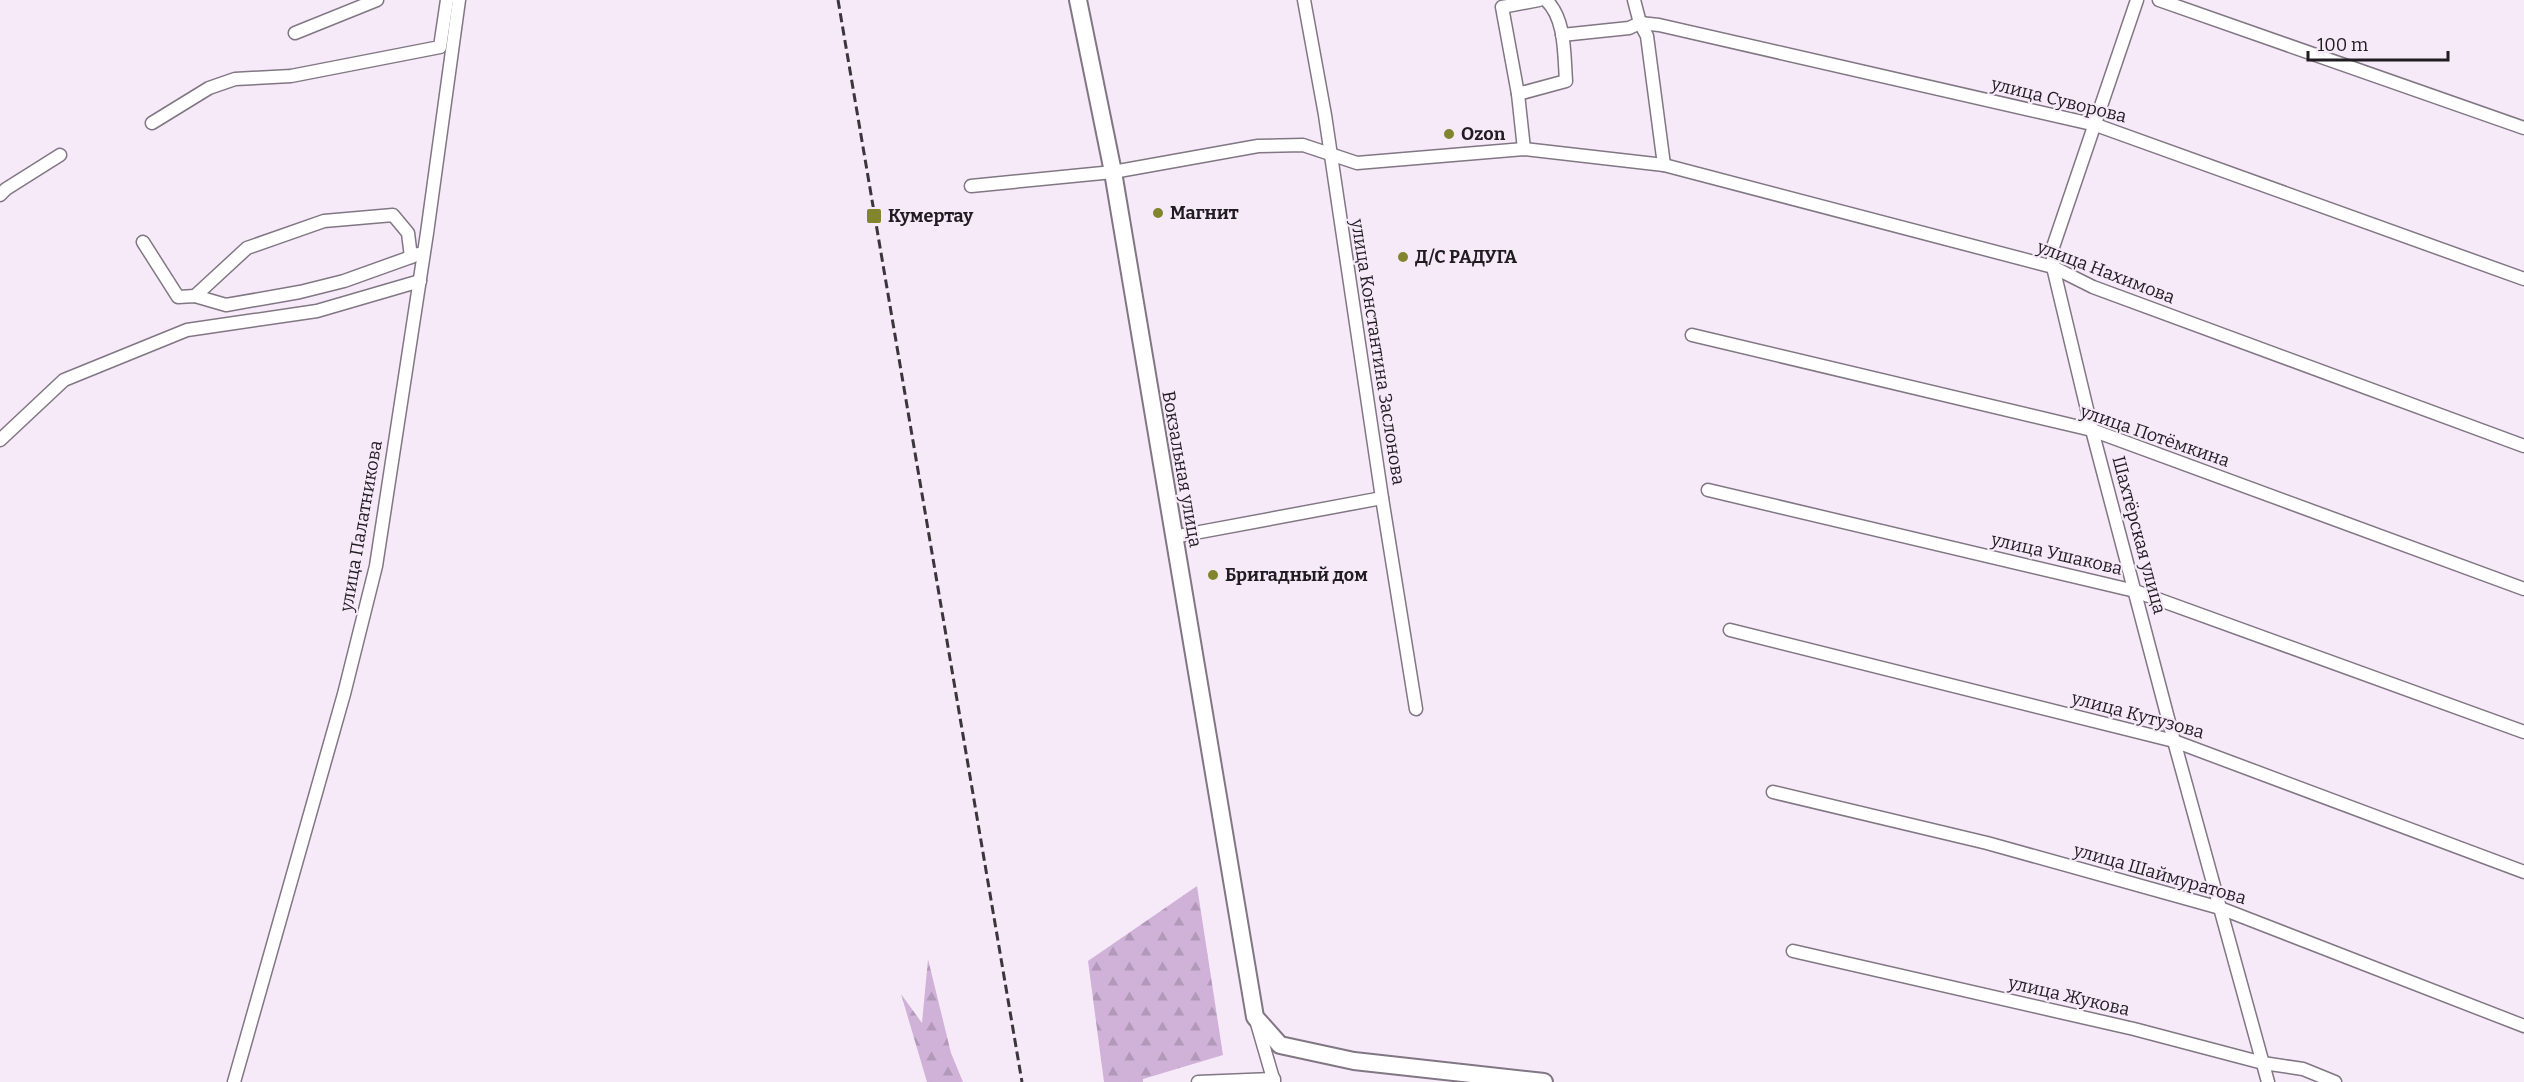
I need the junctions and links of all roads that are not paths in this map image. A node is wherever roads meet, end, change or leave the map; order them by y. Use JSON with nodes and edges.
{"nodes":[{"id":1,"x":376,"y":0,"type":"edge"},
{"id":2,"x":447,"y":0,"type":"edge"},
{"id":3,"x":459,"y":0,"type":"edge"},
{"id":4,"x":1078,"y":0,"type":"edge"},
{"id":5,"x":1304,"y":0,"type":"edge"},
{"id":6,"x":1539,"y":0,"type":"edge"},
{"id":7,"x":1546,"y":0,"type":"edge"},
{"id":8,"x":1634,"y":0,"type":"edge"},
{"id":9,"x":2137,"y":0,"type":"edge"},
{"id":10,"x":2159,"y":0,"type":"edge"},
{"id":11,"x":1640,"y":23,"type":"junction"},
{"id":12,"x":295,"y":33,"type":"dead end"},
{"id":13,"x":1562,"y":35,"type":"junction"},
{"id":14,"x":1518,"y":94,"type":"junction"},
{"id":15,"x":152,"y":123,"type":"dead end"},
{"id":16,"x":2096,"y":125,"type":"junction"},
{"id":17,"x":2524,"y":128,"type":"edge"},
{"id":18,"x":1524,"y":149,"type":"junction"},
{"id":19,"x":1330,"y":153,"type":"junction"},
{"id":20,"x":60,"y":155,"type":"dead end"},
{"id":21,"x":1664,"y":165,"type":"junction"},
{"id":22,"x":1113,"y":172,"type":"junction"},
{"id":23,"x":971,"y":186,"type":"dead end"},
{"id":24,"x":0,"y":195,"type":"edge"},
{"id":25,"x":143,"y":242,"type":"dead end"},
{"id":26,"x":424,"y":251,"type":"junction"},
{"id":27,"x":411,"y":257,"type":"junction"},
{"id":28,"x":2053,"y":267,"type":"junction"},
{"id":29,"x":2524,"y":279,"type":"edge"},
{"id":30,"x":420,"y":281,"type":"junction"},
{"id":31,"x":195,"y":296,"type":"junction"},
{"id":32,"x":1692,"y":336,"type":"dead end"},
{"id":33,"x":2092,"y":430,"type":"junction"},
{"id":34,"x":0,"y":440,"type":"edge"},
{"id":35,"x":2524,"y":446,"type":"edge"},
{"id":36,"x":1708,"y":490,"type":"dead end"},
{"id":37,"x":1382,"y":498,"type":"junction"},
{"id":38,"x":1173,"y":537,"type":"junction"},
{"id":39,"x":2524,"y":589,"type":"edge"},
{"id":40,"x":2135,"y":591,"type":"junction"},
{"id":41,"x":1730,"y":630,"type":"dead end"},
{"id":42,"x":1416,"y":709,"type":"dead end"},
{"id":43,"x":2524,"y":732,"type":"edge"},
{"id":44,"x":2174,"y":741,"type":"junction"},
{"id":45,"x":1773,"y":792,"type":"dead end"},
{"id":46,"x":2524,"y":872,"type":"edge"},
{"id":47,"x":2220,"y":908,"type":"junction"},
{"id":48,"x":1793,"y":951,"type":"dead end"},
{"id":49,"x":1255,"y":1017,"type":"junction"},
{"id":50,"x":2524,"y":1026,"type":"edge"},
{"id":51,"x":2264,"y":1064,"type":"junction"},
{"id":52,"x":1507,"y":1080,"type":"edge"},
{"id":53,"x":1274,"y":1081,"type":"edge"},
{"id":54,"x":234,"y":1082,"type":"edge"},
{"id":55,"x":1198,"y":1082,"type":"edge"},
{"id":56,"x":1544,"y":1082,"type":"edge"},
{"id":57,"x":2268,"y":1082,"type":"edge"},
{"id":58,"x":2335,"y":1082,"type":"edge"}],
"edges":[{"from":1,"to":12,"type":"street"},
{"from":2,"to":15,"type":"street"},
{"from":3,"to":26,"type":"street","name":"улица Палатникова"},
{"from":4,"to":22,"type":"main road","name":"Вокзальная улица"},
{"from":5,"to":19,"type":"street","name":"улица Константина Заслонова"},
{"from":6,"to":14,"type":"street"},
{"from":7,"to":13,"type":"street"},
{"from":8,"to":11,"type":"street"},
{"from":9,"to":16,"type":"street","name":"Шахтёрская улица"},
{"from":10,"to":17,"type":"street"},
{"from":11,"to":13,"type":"street"},
{"from":11,"to":16,"type":"street","name":"улица Суворова"},
{"from":11,"to":21,"type":"street"},
{"from":13,"to":14,"type":"street"},
{"from":14,"to":18,"type":"street"},
{"from":16,"to":28,"type":"street","name":"Шахтёрская улица"},
{"from":16,"to":29,"type":"street","name":"улица Суворова"},
{"from":18,"to":19,"type":"street","name":"улица Нахимова"},
{"from":18,"to":21,"type":"street","name":"улица Нахимова"},
{"from":19,"to":22,"type":"street","name":"улица Нахимова"},
{"from":19,"to":37,"type":"street","name":"улица Константина Заслонова"},
{"from":20,"to":24,"type":"street"},
{"from":21,"to":28,"type":"street","name":"улица Нахимова"},
{"from":22,"to":23,"type":"street","name":"улица Нахимова"},
{"from":22,"to":38,"type":"main road","name":"Вокзальная улица"},
{"from":25,"to":31,"type":"street"},
{"from":26,"to":27,"type":"street"},
{"from":26,"to":30,"type":"street","name":"улица Палатникова"},
{"from":27,"to":31,"type":"street"},
{"from":27,"to":31,"type":"street"},
{"from":28,"to":33,"type":"street","name":"Шахтёрская улица"},
{"from":28,"to":35,"type":"street","name":"улица Нахимова"},
{"from":30,"to":34,"type":"street"},
{"from":30,"to":54,"type":"street","name":"улица Палатникова"},
{"from":32,"to":33,"type":"street","name":"улица Потёмкина"},
{"from":33,"to":39,"type":"street","name":"улица Потёмкина"},
{"from":33,"to":40,"type":"street","name":"Шахтёрская улица"},
{"from":36,"to":40,"type":"street","name":"улица Ушакова"},
{"from":37,"to":38,"type":"street"},
{"from":37,"to":42,"type":"street","name":"улица Константина Заслонова"},
{"from":38,"to":49,"type":"main road","name":"Вокзальная улица"},
{"from":40,"to":43,"type":"street","name":"улица Ушакова"},
{"from":40,"to":44,"type":"street","name":"Шахтёрская улица"},
{"from":41,"to":44,"type":"street","name":"улица Кутузова"},
{"from":44,"to":46,"type":"street","name":"улица Кутузова"},
{"from":44,"to":47,"type":"street","name":"Шахтёрская улица"},
{"from":45,"to":47,"type":"street","name":"улица Шаймуратова"},
{"from":47,"to":50,"type":"street","name":"улица Шаймуратова"},
{"from":47,"to":51,"type":"street","name":"Шахтёрская улица"},
{"from":48,"to":51,"type":"street","name":"улица Жукова"},
{"from":49,"to":52,"type":"main road"},
{"from":49,"to":53,"type":"street"},
{"from":51,"to":57,"type":"street","name":"Шахтёрская улица"},
{"from":51,"to":58,"type":"street","name":"улица Жукова"},
{"from":52,"to":56,"type":"main road"},
{"from":53,"to":55,"type":"street"}]}
